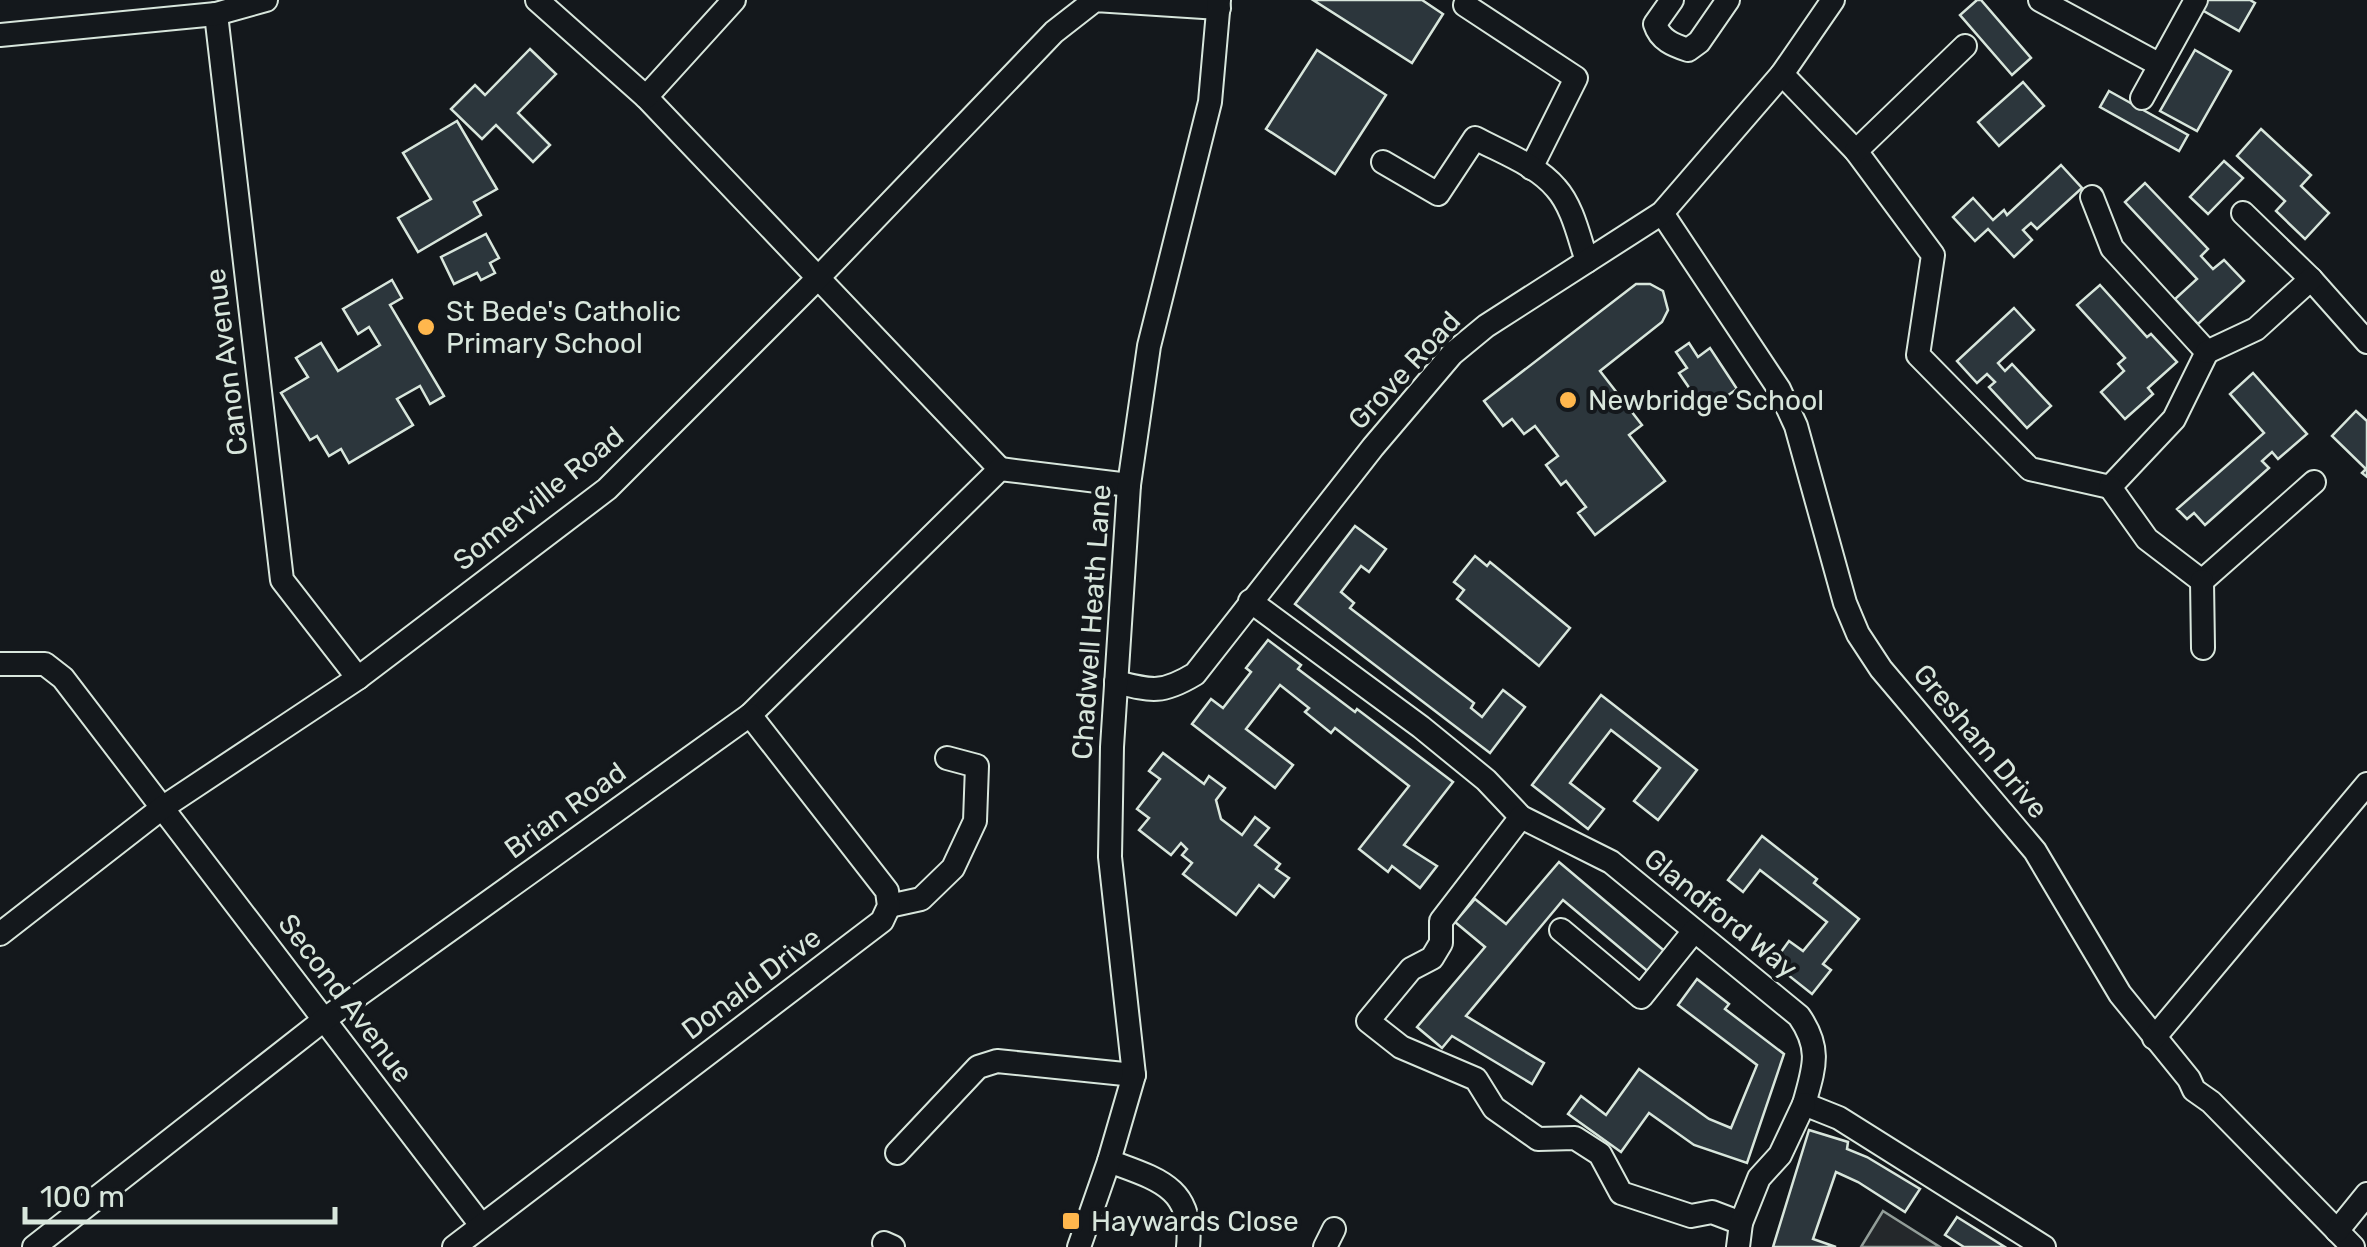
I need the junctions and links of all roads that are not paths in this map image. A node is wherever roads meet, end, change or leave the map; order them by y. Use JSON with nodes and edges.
{"nodes":[{"id":1,"x":266,"y":0,"type":"edge"},
{"id":2,"x":537,"y":0,"type":"edge"},
{"id":3,"x":734,"y":0,"type":"edge"},
{"id":4,"x":1672,"y":0,"type":"edge"},
{"id":5,"x":1728,"y":0,"type":"edge"},
{"id":6,"x":1833,"y":0,"type":"edge"},
{"id":7,"x":2040,"y":0,"type":"edge"},
{"id":8,"x":2196,"y":0,"type":"edge"},
{"id":9,"x":1219,"y":4,"type":"edge"},
{"id":10,"x":1464,"y":6,"type":"dead end"},
{"id":11,"x":216,"y":14,"type":"junction"},
{"id":12,"x":0,"y":35,"type":"edge"},
{"id":13,"x":1966,"y":46,"type":"dead end"},
{"id":14,"x":2160,"y":65,"type":"junction"},
{"id":15,"x":1782,"y":74,"type":"junction"},
{"id":16,"x":646,"y":97,"type":"junction"},
{"id":17,"x":2142,"y":98,"type":"dead end"},
{"id":18,"x":1856,"y":151,"type":"junction"},
{"id":19,"x":1383,"y":162,"type":"dead end"},
{"id":20,"x":1530,"y":168,"type":"junction"},
{"id":21,"x":2092,"y":197,"type":"dead end"},
{"id":22,"x":2244,"y":212,"type":"dead end"},
{"id":23,"x":1662,"y":213,"type":"junction"},
{"id":24,"x":1587,"y":261,"type":"junction"},
{"id":25,"x":818,"y":278,"type":"junction"},
{"id":26,"x":2310,"y":279,"type":"junction"},
{"id":27,"x":2367,"y":342,"type":"edge"},
{"id":28,"x":2208,"y":352,"type":"junction"},
{"id":29,"x":1000,"y":469,"type":"junction"},
{"id":30,"x":2314,"y":482,"type":"dead end"},
{"id":31,"x":1129,"y":486,"type":"junction"},
{"id":32,"x":2110,"y":487,"type":"junction"},
{"id":33,"x":2202,"y":581,"type":"junction"},
{"id":34,"x":1250,"y":601,"type":"junction"},
{"id":35,"x":2203,"y":648,"type":"dead end"},
{"id":36,"x":0,"y":664,"type":"edge"},
{"id":37,"x":358,"y":678,"type":"junction"},
{"id":38,"x":1116,"y":682,"type":"junction"},
{"id":39,"x":750,"y":715,"type":"junction"},
{"id":40,"x":947,"y":758,"type":"dead end"},
{"id":41,"x":2367,"y":784,"type":"edge"},
{"id":42,"x":162,"y":808,"type":"junction"},
{"id":43,"x":1520,"y":817,"type":"junction"},
{"id":44,"x":889,"y":906,"type":"junction"},
{"id":45,"x":1561,"y":930,"type":"dead end"},
{"id":46,"x":1694,"y":931,"type":"junction"},
{"id":47,"x":0,"y":934,"type":"edge"},
{"id":48,"x":325,"y":1019,"type":"junction"},
{"id":49,"x":2154,"y":1038,"type":"junction"},
{"id":50,"x":1134,"y":1075,"type":"junction"},
{"id":51,"x":1804,"y":1104,"type":"junction"},
{"id":52,"x":898,"y":1153,"type":"dead end"},
{"id":53,"x":1109,"y":1162,"type":"junction"},
{"id":54,"x":2367,"y":1194,"type":"edge"},
{"id":55,"x":1742,"y":1223,"type":"junction"},
{"id":56,"x":482,"y":1225,"type":"junction"},
{"id":57,"x":2345,"y":1239,"type":"edge"},
{"id":58,"x":34,"y":1247,"type":"edge"},
{"id":59,"x":454,"y":1247,"type":"edge"},
{"id":60,"x":1079,"y":1247,"type":"edge"},
{"id":61,"x":1188,"y":1247,"type":"edge"},
{"id":62,"x":1738,"y":1247,"type":"edge"},
{"id":63,"x":2044,"y":1247,"type":"edge"}],
"edges":[{"from":1,"to":11,"type":"street"},
{"from":2,"to":16,"type":"street"},
{"from":3,"to":16,"type":"street"},
{"from":4,"to":5,"type":"street"},
{"from":6,"to":15,"type":"street","name":"Grove Road"},
{"from":7,"to":14,"type":"street"},
{"from":8,"to":14,"type":"street"},
{"from":9,"to":25,"type":"street","name":"Somerville Road"},
{"from":9,"to":31,"type":"street","name":"Chadwell Heath Lane"},
{"from":10,"to":20,"type":"street"},
{"from":11,"to":12,"type":"street"},
{"from":11,"to":37,"type":"street","name":"Canon Avenue"},
{"from":13,"to":18,"type":"street"},
{"from":14,"to":17,"type":"street"},
{"from":15,"to":18,"type":"street"},
{"from":15,"to":23,"type":"street","name":"Grove Road"},
{"from":16,"to":25,"type":"street"},
{"from":18,"to":32,"type":"street"},
{"from":19,"to":20,"type":"street"},
{"from":20,"to":24,"type":"street"},
{"from":21,"to":28,"type":"street"},
{"from":22,"to":26,"type":"street"},
{"from":23,"to":24,"type":"street","name":"Grove Road"},
{"from":23,"to":49,"type":"street","name":"Gresham Drive"},
{"from":24,"to":34,"type":"street","name":"Grove Road"},
{"from":25,"to":29,"type":"street"},
{"from":25,"to":37,"type":"street","name":"Somerville Road"},
{"from":26,"to":27,"type":"street"},
{"from":26,"to":28,"type":"street"},
{"from":28,"to":32,"type":"street"},
{"from":29,"to":31,"type":"street"},
{"from":29,"to":39,"type":"street","name":"Brian Road"},
{"from":30,"to":33,"type":"street"},
{"from":31,"to":38,"type":"street","name":"Chadwell Heath Lane"},
{"from":32,"to":33,"type":"street"},
{"from":33,"to":35,"type":"street"},
{"from":34,"to":38,"type":"street","name":"Grove Road"},
{"from":34,"to":43,"type":"street"},
{"from":36,"to":42,"type":"street","name":"Second Avenue"},
{"from":37,"to":42,"type":"street","name":"Somerville Road"},
{"from":38,"to":50,"type":"street","name":"Chadwell Heath Lane"},
{"from":39,"to":44,"type":"street"},
{"from":39,"to":48,"type":"street","name":"Brian Road"},
{"from":40,"to":44,"type":"street"},
{"from":41,"to":49,"type":"street"},
{"from":42,"to":47,"type":"street","name":"Somerville Road"},
{"from":42,"to":48,"type":"street","name":"Second Avenue"},
{"from":43,"to":46,"type":"street","name":"Glandford Way"},
{"from":43,"to":55,"type":"street"},
{"from":44,"to":56,"type":"street","name":"Donald Drive"},
{"from":45,"to":46,"type":"street"},
{"from":46,"to":51,"type":"street","name":"Glandford Way"},
{"from":48,"to":56,"type":"street","name":"Second Avenue"},
{"from":48,"to":58,"type":"street","name":"Brian Road"},
{"from":49,"to":57,"type":"street","name":"Gresham Drive"},
{"from":50,"to":52,"type":"street"},
{"from":50,"to":53,"type":"street","name":"Chadwell Heath Lane"},
{"from":51,"to":55,"type":"street","name":"Glandford Way"},
{"from":51,"to":63,"type":"street"},
{"from":53,"to":60,"type":"street","name":"Chadwell Heath Lane"},
{"from":53,"to":61,"type":"street"},
{"from":54,"to":57,"type":"street"},
{"from":55,"to":62,"type":"street","name":"Glandford Way"},
{"from":56,"to":59,"type":"street","name":"Donald Drive"}]}
